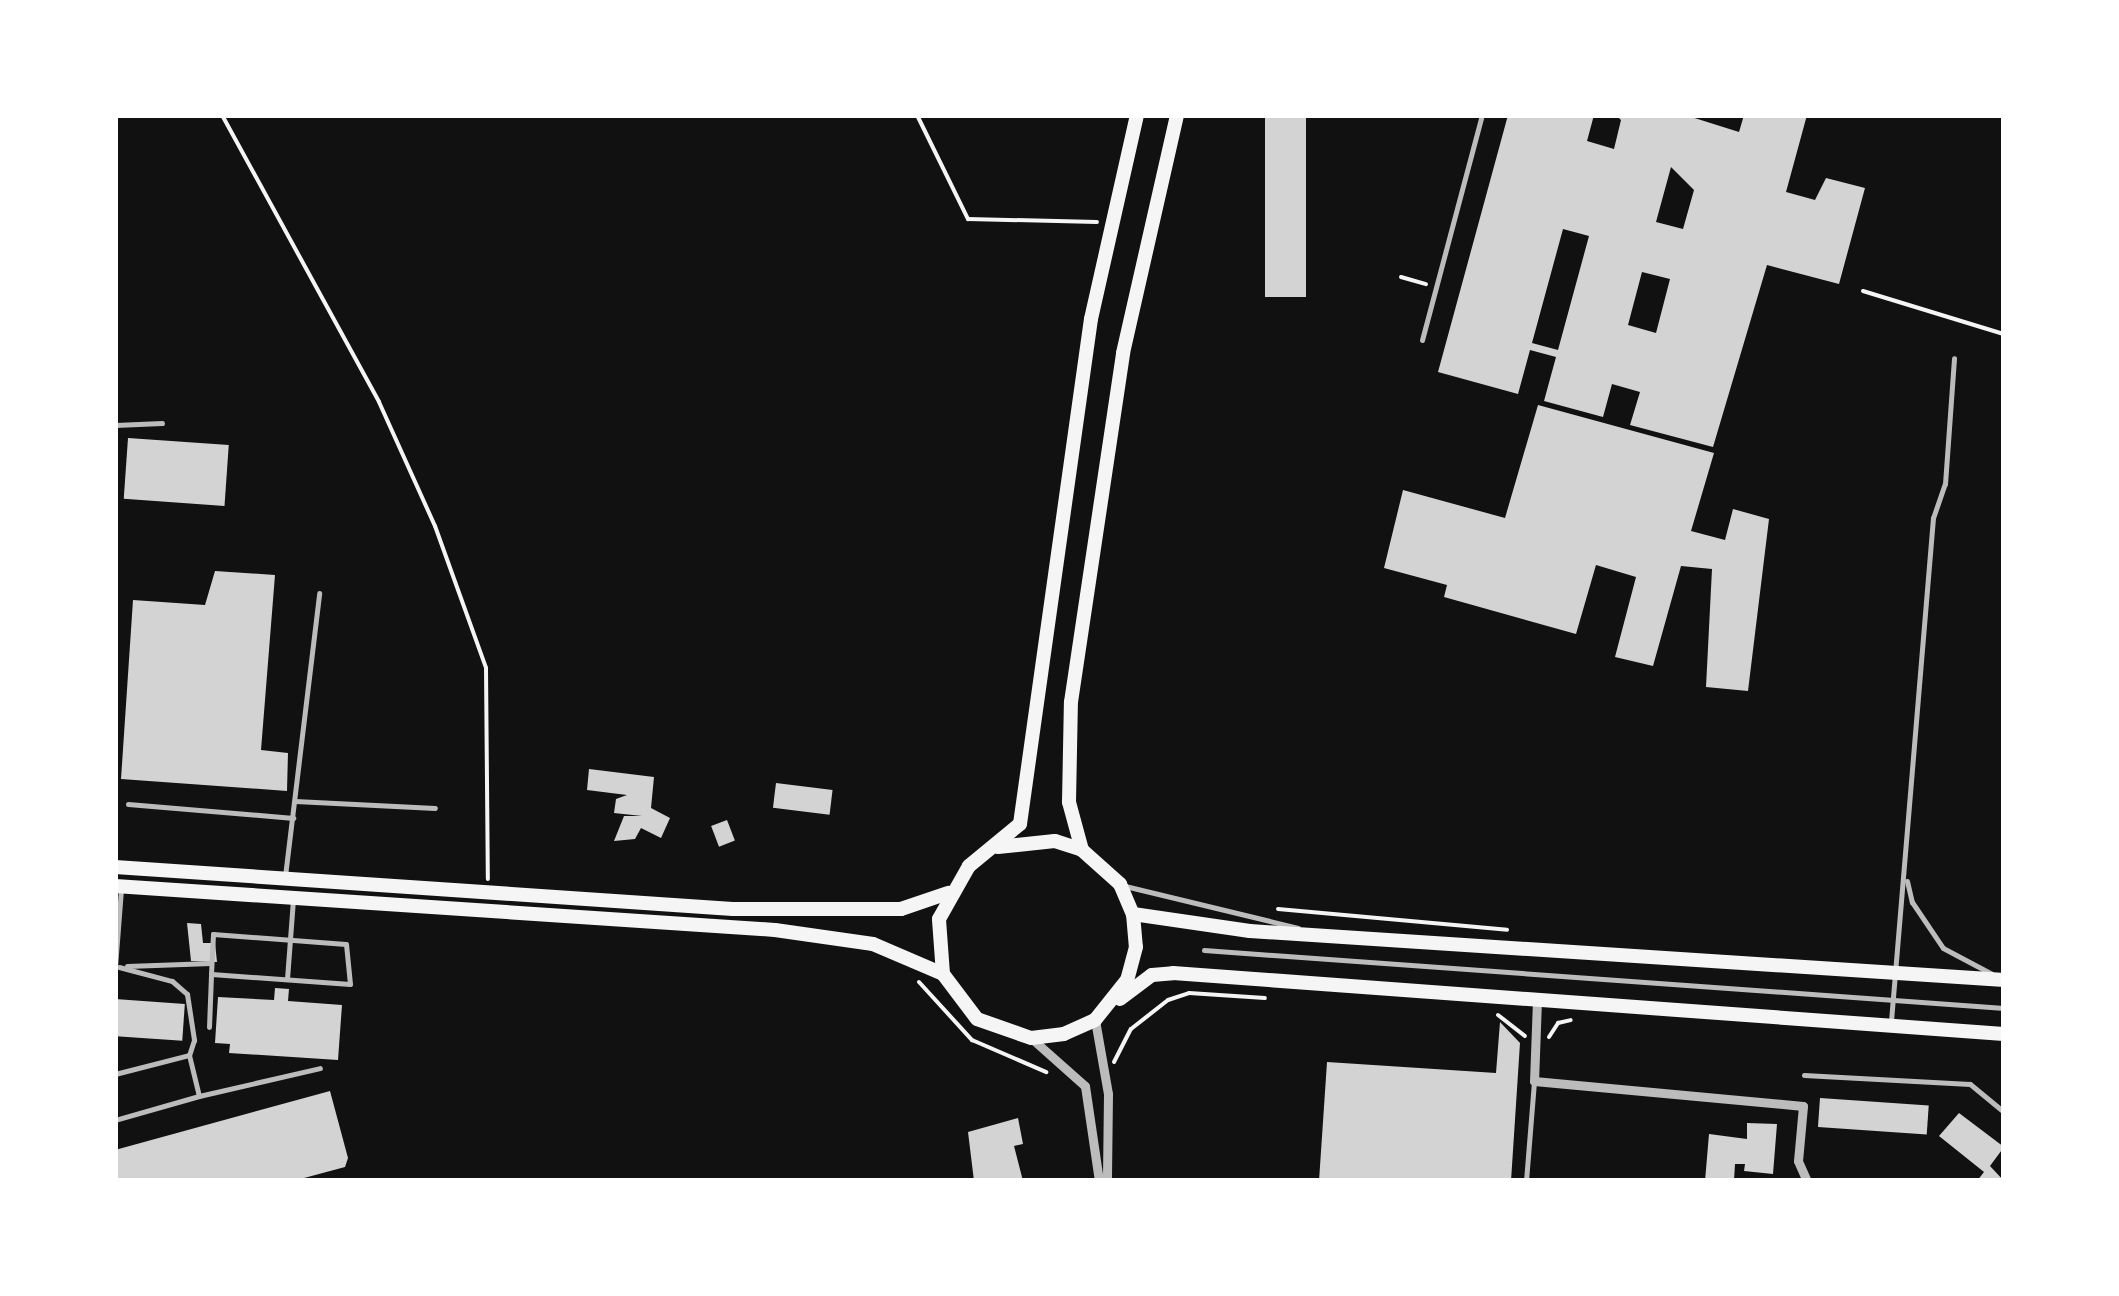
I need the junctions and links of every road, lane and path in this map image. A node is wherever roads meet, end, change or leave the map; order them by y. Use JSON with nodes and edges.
{"nodes":[{"id":1,"x":222,"y":115,"type":"edge"},
{"id":2,"x":917,"y":115,"type":"edge"},
{"id":3,"x":1136,"y":115,"type":"edge"},
{"id":4,"x":1176,"y":115,"type":"edge"},
{"id":5,"x":1482,"y":115,"type":"edge"},
{"id":6,"x":1110,"y":224,"type":"junction"},
{"id":7,"x":1401,"y":277,"type":"dead end"},
{"id":8,"x":1436,"y":287,"type":"junction"},
{"id":9,"x":1863,"y":291,"type":"dead end"},
{"id":10,"x":2004,"y":334,"type":"edge"},
{"id":11,"x":1422,"y":340,"type":"dead end"},
{"id":12,"x":1954,"y":358,"type":"dead end"},
{"id":13,"x":162,"y":423,"type":"dead end"},
{"id":14,"x":115,"y":426,"type":"edge"},
{"id":15,"x":319,"y":593,"type":"dead end"},
{"id":16,"x":295,"y":801,"type":"junction"},
{"id":17,"x":128,"y":804,"type":"dead end"},
{"id":18,"x":434,"y":808,"type":"dead end"},
{"id":19,"x":293,"y":818,"type":"junction"},
{"id":20,"x":998,"y":847,"type":"junction"},
{"id":21,"x":1082,"y":850,"type":"junction"},
{"id":22,"x":115,"y":867,"type":"edge"},
{"id":23,"x":1905,"y":874,"type":"junction"},
{"id":24,"x":285,"y":879,"type":"junction"},
{"id":25,"x":1120,"y":884,"type":"junction"},
{"id":26,"x":118,"y":886,"type":"edge"},
{"id":27,"x":948,"y":893,"type":"junction"},
{"id":28,"x":488,"y":894,"type":"junction"},
{"id":29,"x":293,"y":897,"type":"junction"},
{"id":30,"x":1133,"y":914,"type":"junction"},
{"id":31,"x":1320,"y":934,"type":"junction"},
{"id":32,"x":290,"y":941,"type":"junction"},
{"id":33,"x":1204,"y":950,"type":"dead end"},
{"id":34,"x":212,"y":963,"type":"junction"},
{"id":35,"x":117,"y":967,"type":"edge"},
{"id":36,"x":1895,"y":973,"type":"junction"},
{"id":37,"x":211,"y":974,"type":"junction"},
{"id":38,"x":943,"y":974,"type":"junction"},
{"id":39,"x":916,"y":979,"type":"dead end"},
{"id":40,"x":287,"y":980,"type":"junction"},
{"id":41,"x":2000,"y":980,"type":"edge"},
{"id":42,"x":1272,"y":998,"type":"dead end"},
{"id":43,"x":1538,"y":1000,"type":"junction"},
{"id":44,"x":1108,"y":1008,"type":"junction"},
{"id":45,"x":2004,"y":1008,"type":"edge"},
{"id":46,"x":1494,"y":1012,"type":"dead end"},
{"id":47,"x":1095,"y":1020,"type":"junction"},
{"id":48,"x":1588,"y":1021,"type":"dead end"},
{"id":49,"x":1890,"y":1026,"type":"junction"},
{"id":50,"x":209,"y":1027,"type":"dead end"},
{"id":51,"x":2004,"y":1034,"type":"edge"},
{"id":52,"x":1534,"y":1037,"type":"junction"},
{"id":53,"x":1031,"y":1038,"type":"junction"},
{"id":54,"x":189,"y":1055,"type":"junction"},
{"id":55,"x":1103,"y":1066,"type":"junction"},
{"id":56,"x":320,"y":1068,"type":"dead end"},
{"id":57,"x":1074,"y":1073,"type":"junction"},
{"id":58,"x":115,"y":1074,"type":"edge"},
{"id":59,"x":1804,"y":1075,"type":"dead end"},
{"id":60,"x":1534,"y":1081,"type":"junction"},
{"id":61,"x":198,"y":1096,"type":"junction"},
{"id":62,"x":2004,"y":1112,"type":"edge"},
{"id":63,"x":115,"y":1120,"type":"edge"},
{"id":64,"x":1098,"y":1181,"type":"edge"},
{"id":65,"x":1107,"y":1181,"type":"edge"},
{"id":66,"x":1526,"y":1181,"type":"edge"},
{"id":67,"x":1807,"y":1181,"type":"edge"}],
"edges":[{"from":1,"to":28,"type":"path"},
{"from":2,"to":6,"type":"path"},
{"from":3,"to":6,"type":"main road"},
{"from":4,"to":21,"type":"main road"},
{"from":5,"to":8,"type":"lane"},
{"from":6,"to":20,"type":"main road"},
{"from":7,"to":8,"type":"path"},
{"from":8,"to":11,"type":"lane"},
{"from":9,"to":10,"type":"path"},
{"from":12,"to":23,"type":"lane"},
{"from":13,"to":14,"type":"lane"},
{"from":15,"to":16,"type":"lane"},
{"from":16,"to":18,"type":"lane"},
{"from":16,"to":19,"type":"lane"},
{"from":17,"to":19,"type":"lane"},
{"from":19,"to":24,"type":"lane"},
{"from":20,"to":21,"type":"main road"},
{"from":20,"to":27,"type":"main road"},
{"from":21,"to":25,"type":"main road"},
{"from":22,"to":24,"type":"main road"},
{"from":23,"to":36,"type":"lane"},
{"from":23,"to":41,"type":"lane"},
{"from":24,"to":28,"type":"main road"},
{"from":25,"to":30,"type":"main road"},
{"from":25,"to":31,"type":"lane"},
{"from":26,"to":29,"type":"main road"},
{"from":26,"to":35,"type":"lane"},
{"from":27,"to":28,"type":"main road"},
{"from":27,"to":38,"type":"main road"},
{"from":29,"to":32,"type":"lane"},
{"from":29,"to":38,"type":"main road"},
{"from":30,"to":31,"type":"main road"},
{"from":30,"to":44,"type":"main road"},
{"from":31,"to":36,"type":"main road"},
{"from":32,"to":34,"type":"lane"},
{"from":32,"to":40,"type":"lane"},
{"from":32,"to":40,"type":"lane"},
{"from":33,"to":45,"type":"lane"},
{"from":34,"to":35,"type":"lane"},
{"from":34,"to":37,"type":"lane"},
{"from":35,"to":54,"type":"lane"},
{"from":36,"to":41,"type":"main road"},
{"from":36,"to":49,"type":"lane"},
{"from":37,"to":40,"type":"lane"},
{"from":37,"to":50,"type":"lane"},
{"from":38,"to":53,"type":"main road"},
{"from":39,"to":57,"type":"path"},
{"from":42,"to":55,"type":"path"},
{"from":43,"to":44,"type":"main road"},
{"from":43,"to":49,"type":"main road"},
{"from":43,"to":52,"type":"street"},
{"from":44,"to":47,"type":"main road"},
{"from":46,"to":52,"type":"path"},
{"from":47,"to":53,"type":"main road"},
{"from":47,"to":55,"type":"street"},
{"from":48,"to":52,"type":"path"},
{"from":49,"to":51,"type":"main road"},
{"from":52,"to":60,"type":"street"},
{"from":53,"to":57,"type":"street"},
{"from":54,"to":58,"type":"lane"},
{"from":54,"to":61,"type":"lane"},
{"from":55,"to":65,"type":"street"},
{"from":56,"to":61,"type":"lane"},
{"from":57,"to":64,"type":"street"},
{"from":59,"to":62,"type":"lane"},
{"from":60,"to":66,"type":"lane"},
{"from":60,"to":67,"type":"street"},
{"from":61,"to":63,"type":"lane"}]}
